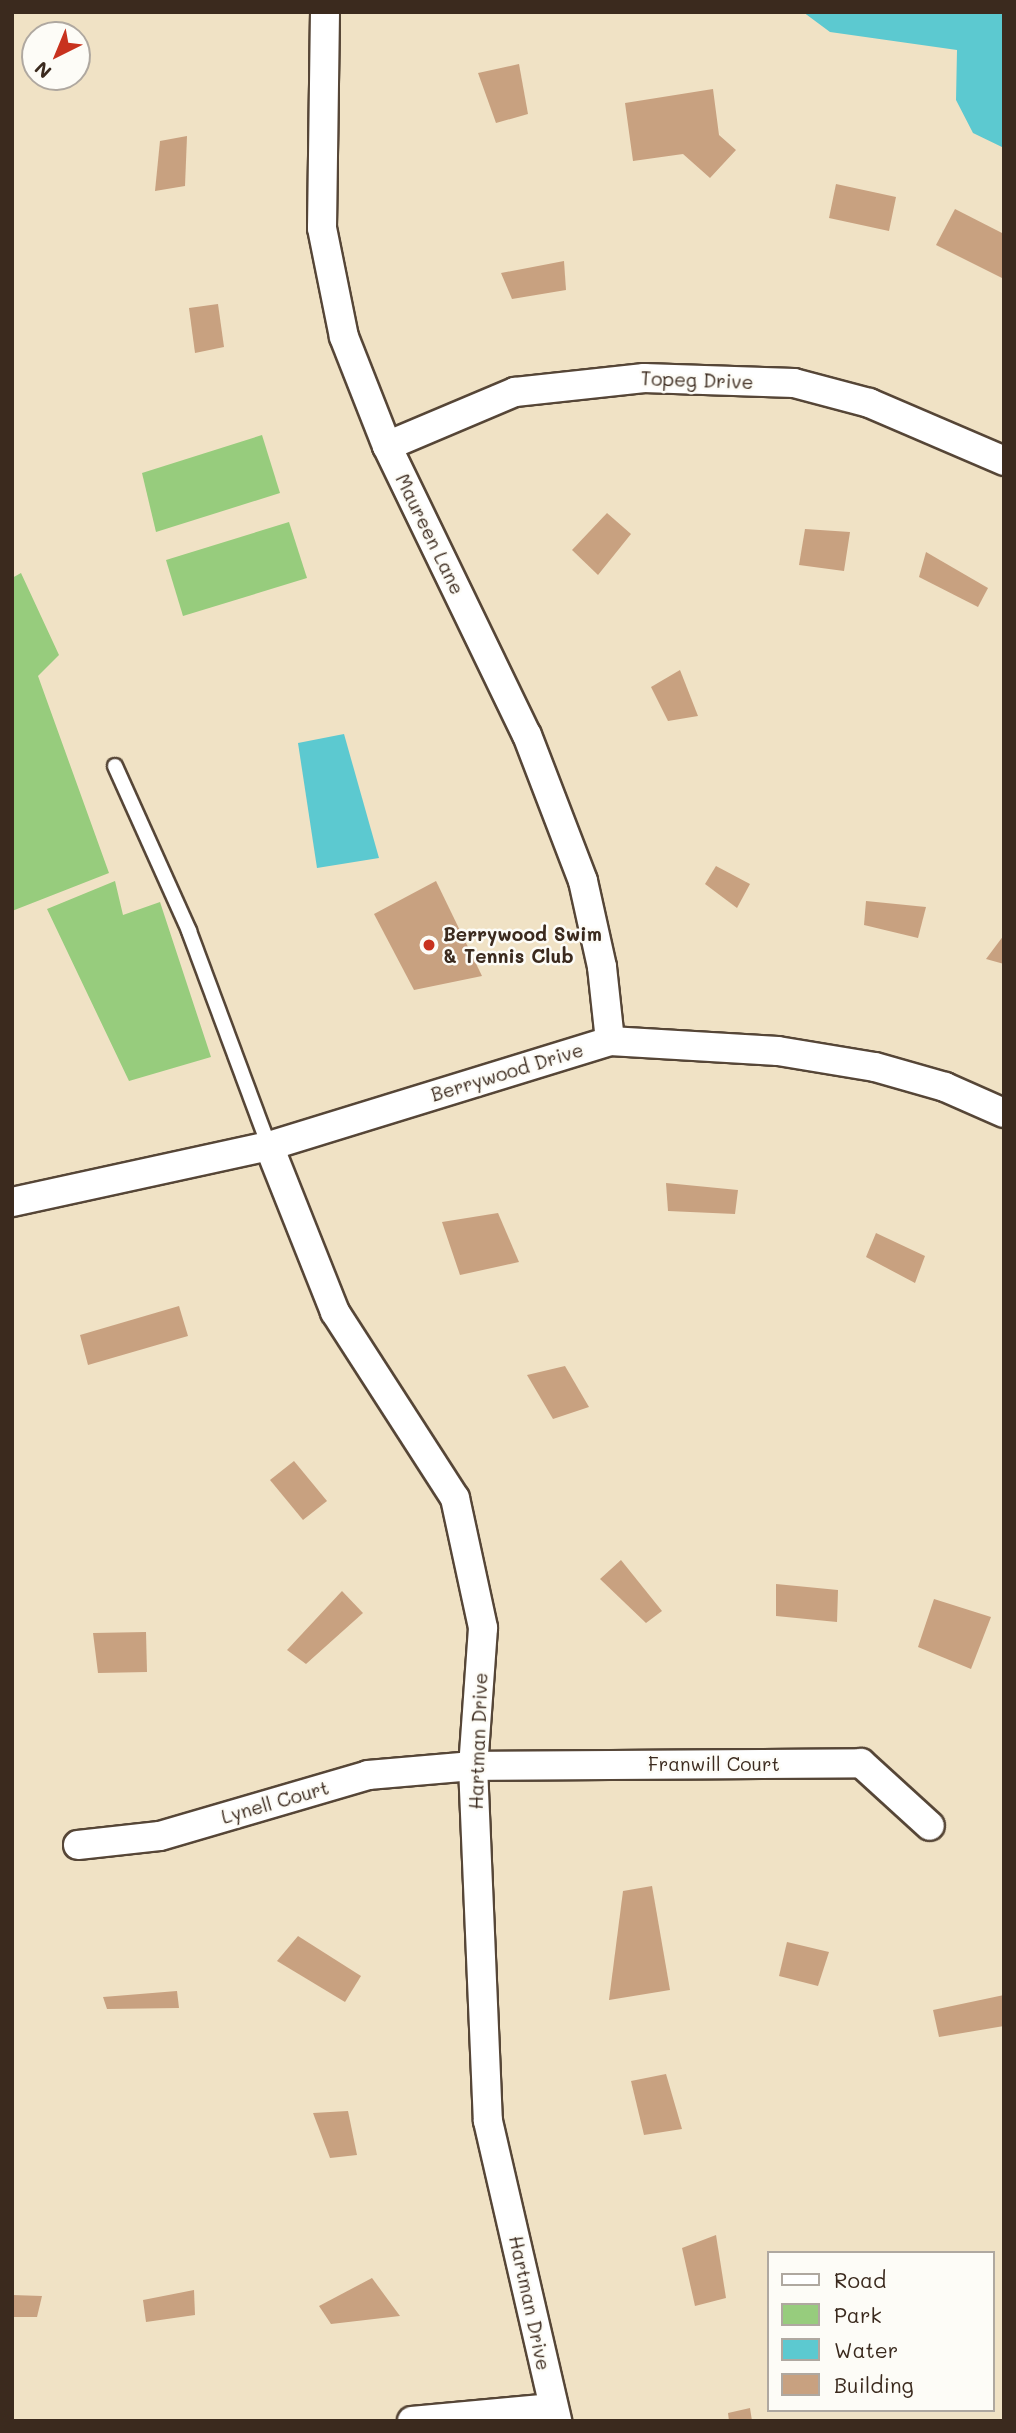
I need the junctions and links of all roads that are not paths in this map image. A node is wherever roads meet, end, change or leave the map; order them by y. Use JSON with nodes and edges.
{"nodes":[{"id":1,"x":325,"y":12,"type":"edge"},
{"id":2,"x":387,"y":446,"type":"junction"},
{"id":3,"x":1004,"y":461,"type":"edge"},
{"id":4,"x":115,"y":766,"type":"dead end"},
{"id":5,"x":610,"y":1041,"type":"junction"},
{"id":6,"x":1004,"y":1113,"type":"edge"},
{"id":7,"x":270,"y":1146,"type":"junction"},
{"id":8,"x":12,"y":1202,"type":"edge"},
{"id":9,"x":473,"y":1766,"type":"junction"},
{"id":10,"x":930,"y":1826,"type":"dead end"},
{"id":11,"x":78,"y":1845,"type":"dead end"},
{"id":12,"x":554,"y":2414,"type":"edge"},
{"id":13,"x":412,"y":2421,"type":"edge"}],
"edges":[{"from":1,"to":2,"type":"street","name":"Maureen Lane"},
{"from":2,"to":3,"type":"street","name":"Topeg Drive"},
{"from":2,"to":5,"type":"street","name":"Maureen Lane"},
{"from":4,"to":7,"type":"lane"},
{"from":5,"to":6,"type":"street","name":"Berrywood Drive"},
{"from":5,"to":7,"type":"street","name":"Berrywood Drive"},
{"from":7,"to":8,"type":"street","name":"Berrywood Drive"},
{"from":7,"to":9,"type":"street","name":"Hartman Drive"},
{"from":9,"to":10,"type":"street","name":"Franwill Court"},
{"from":9,"to":11,"type":"street","name":"Lynell Court"},
{"from":9,"to":12,"type":"street","name":"Hartman Drive"},
{"from":12,"to":13,"type":"street"}]}
